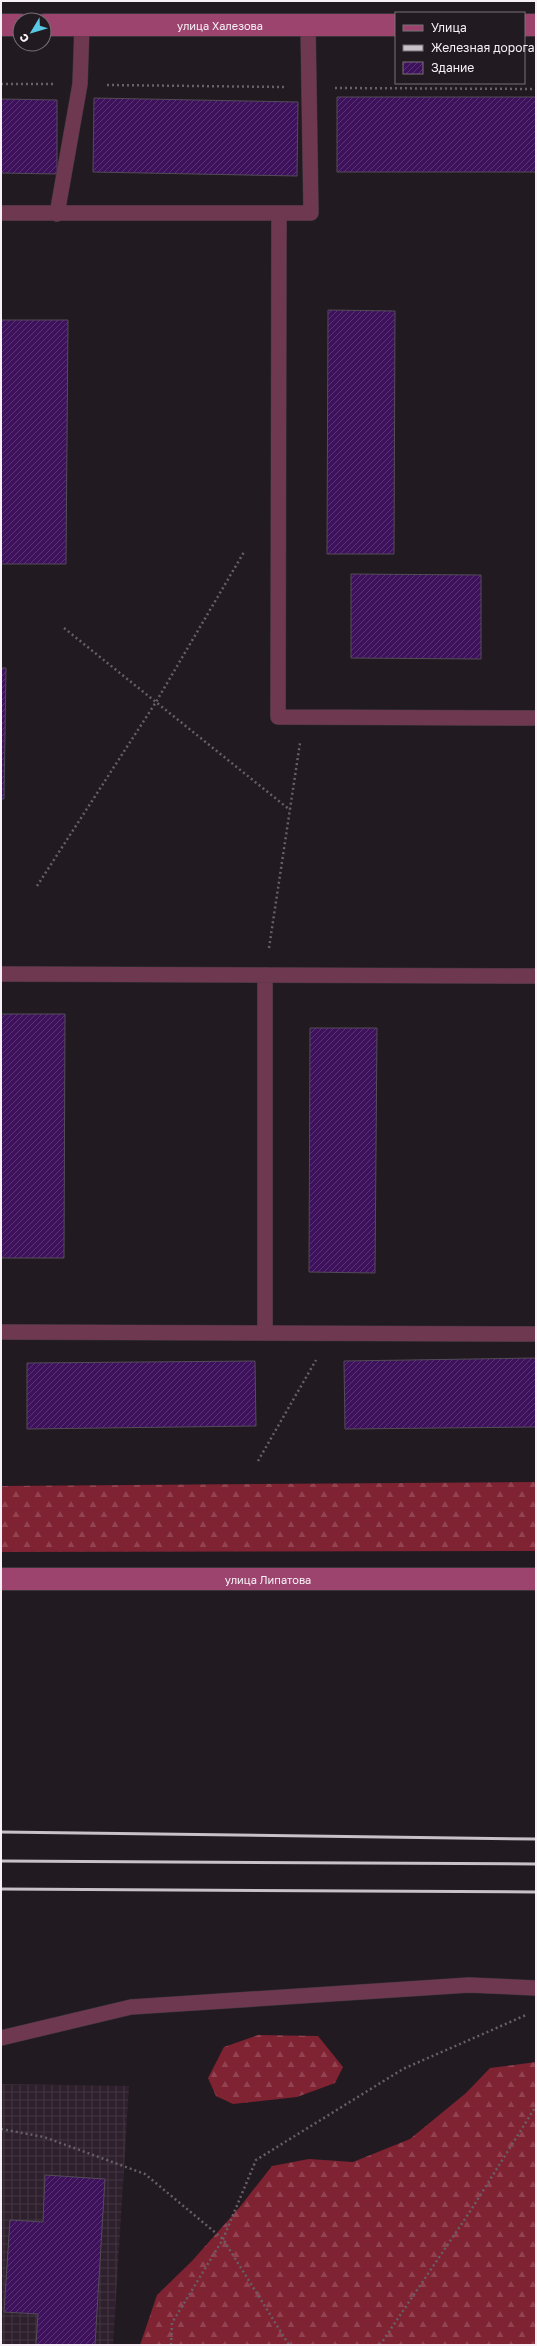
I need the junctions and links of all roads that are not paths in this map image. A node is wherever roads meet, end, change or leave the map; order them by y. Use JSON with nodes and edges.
{"nodes":[{"id":1,"x":1,"y":25,"type":"edge"},
{"id":2,"x":12,"y":25,"type":"edge"},
{"id":3,"x":52,"y":25,"type":"edge"},
{"id":4,"x":82,"y":25,"type":"junction"},
{"id":5,"x":308,"y":25,"type":"junction"},
{"id":6,"x":395,"y":25,"type":"edge"},
{"id":7,"x":525,"y":25,"type":"edge"},
{"id":8,"x":536,"y":25,"type":"edge"},
{"id":9,"x":279,"y":212,"type":"junction"},
{"id":10,"x":1,"y":213,"type":"edge"},
{"id":11,"x":57,"y":214,"type":"junction"},
{"id":12,"x":536,"y":718,"type":"edge"},
{"id":13,"x":1,"y":974,"type":"edge"},
{"id":14,"x":265,"y":975,"type":"junction"},
{"id":15,"x":536,"y":976,"type":"edge"},
{"id":16,"x":1,"y":1332,"type":"edge"},
{"id":17,"x":265,"y":1333,"type":"junction"},
{"id":18,"x":536,"y":1334,"type":"edge"},
{"id":19,"x":1,"y":1579,"type":"edge"},
{"id":20,"x":536,"y":1579,"type":"edge"},
{"id":21,"x":536,"y":1988,"type":"edge"},
{"id":22,"x":1,"y":2038,"type":"edge"}],
"edges":[{"from":1,"to":2,"type":"street"},
{"from":3,"to":4,"type":"street","name":"улица Халезова"},
{"from":4,"to":5,"type":"street","name":"улица Халезова"},
{"from":4,"to":11,"type":"lane"},
{"from":5,"to":6,"type":"street","name":"улица Халезова"},
{"from":5,"to":9,"type":"lane"},
{"from":7,"to":8,"type":"street"},
{"from":9,"to":11,"type":"lane"},
{"from":9,"to":12,"type":"lane"},
{"from":10,"to":11,"type":"lane"},
{"from":13,"to":14,"type":"lane"},
{"from":14,"to":15,"type":"lane"},
{"from":14,"to":17,"type":"lane"},
{"from":16,"to":17,"type":"lane"},
{"from":17,"to":18,"type":"lane"},
{"from":19,"to":20,"type":"street","name":"улица Липатова"},
{"from":21,"to":22,"type":"lane"}]}
